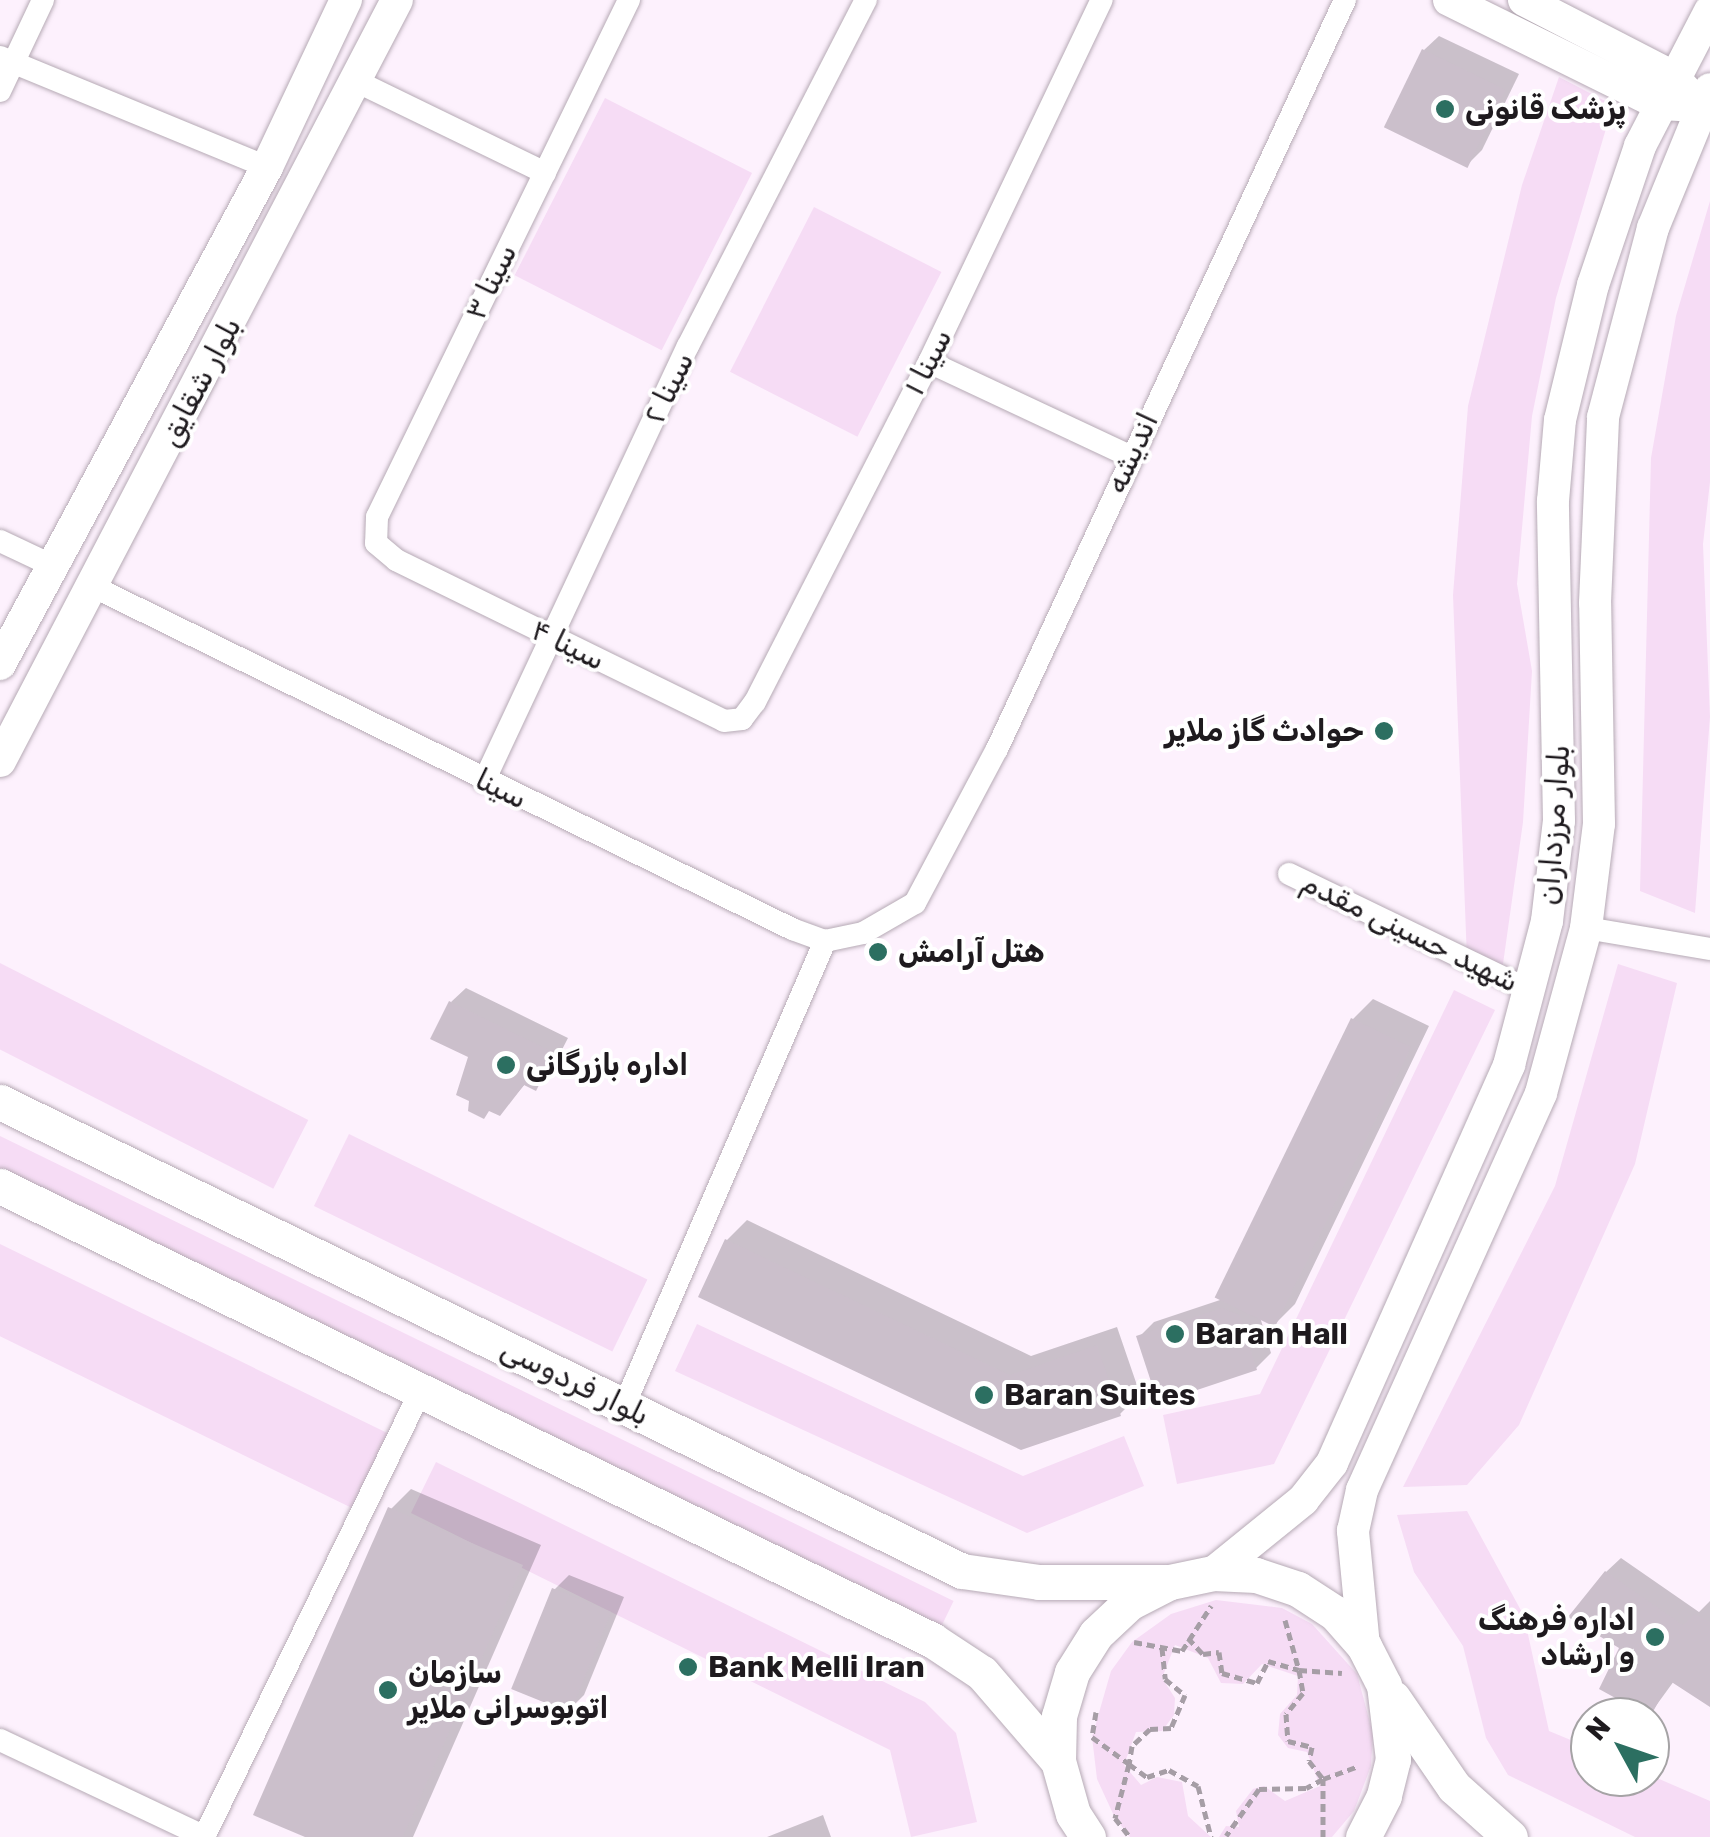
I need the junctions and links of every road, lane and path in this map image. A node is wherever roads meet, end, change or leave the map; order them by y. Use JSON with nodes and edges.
{"nodes":[{"id":1,"x":43,"y":0,"type":"edge"},
{"id":2,"x":346,"y":0,"type":"edge"},
{"id":3,"x":397,"y":0,"type":"edge"},
{"id":4,"x":629,"y":0,"type":"edge"},
{"id":5,"x":866,"y":0,"type":"edge"},
{"id":6,"x":1102,"y":0,"type":"edge"},
{"id":7,"x":1345,"y":0,"type":"edge"},
{"id":8,"x":1449,"y":0,"type":"edge"},
{"id":9,"x":1524,"y":0,"type":"edge"},
{"id":10,"x":1710,"y":11,"type":"edge"},
{"id":11,"x":7,"y":60,"type":"edge"},
{"id":12,"x":316,"y":63,"type":"junction"},
{"id":13,"x":358,"y":82,"type":"junction"},
{"id":14,"x":0,"y":90,"type":"edge"},
{"id":15,"x":1666,"y":91,"type":"junction"},
{"id":16,"x":1705,"y":98,"type":"edge"},
{"id":17,"x":267,"y":167,"type":"junction"},
{"id":18,"x":544,"y":173,"type":"junction"},
{"id":19,"x":929,"y":362,"type":"junction"},
{"id":20,"x":1130,"y":456,"type":"junction"},
{"id":21,"x":0,"y":542,"type":"edge"},
{"id":22,"x":396,"y":560,"type":"joint"},
{"id":23,"x":50,"y":565,"type":"junction"},
{"id":24,"x":92,"y":586,"type":"junction"},
{"id":25,"x":550,"y":636,"type":"junction"},
{"id":26,"x":0,"y":664,"type":"edge"},
{"id":27,"x":742,"y":720,"type":"joint"},
{"id":28,"x":0,"y":761,"type":"edge"},
{"id":29,"x":484,"y":782,"type":"junction"},
{"id":30,"x":1289,"y":874,"type":"dead end"},
{"id":31,"x":1586,"y":928,"type":"junction"},
{"id":32,"x":825,"y":941,"type":"junction"},
{"id":33,"x":1710,"y":949,"type":"edge"},
{"id":34,"x":1530,"y":991,"type":"junction"},
{"id":35,"x":0,"y":1102,"type":"edge"},
{"id":36,"x":0,"y":1186,"type":"edge"},
{"id":37,"x":422,"y":1391,"type":"junction"},
{"id":38,"x":624,"y":1406,"type":"junction"},
{"id":39,"x":1170,"y":1582,"type":"junction"},
{"id":40,"x":1214,"y":1587,"type":"junction"},
{"id":41,"x":1282,"y":1608,"type":"dead end"},
{"id":42,"x":1188,"y":1638,"type":"junction"},
{"id":43,"x":1162,"y":1646,"type":"junction"},
{"id":44,"x":1122,"y":1656,"type":"dead end"},
{"id":45,"x":1369,"y":1668,"type":"junction"},
{"id":46,"x":1300,"y":1670,"type":"junction"},
{"id":47,"x":1096,"y":1705,"type":"dead end"},
{"id":48,"x":0,"y":1740,"type":"edge"},
{"id":49,"x":1058,"y":1761,"type":"junction"},
{"id":50,"x":1129,"y":1764,"type":"junction"},
{"id":51,"x":1371,"y":1766,"type":"dead end"},
{"id":52,"x":1323,"y":1779,"type":"junction"},
{"id":53,"x":1080,"y":1829,"type":"edge"},
{"id":54,"x":205,"y":1837,"type":"edge"},
{"id":55,"x":1130,"y":1837,"type":"edge"},
{"id":56,"x":1211,"y":1837,"type":"edge"},
{"id":57,"x":1225,"y":1837,"type":"edge"},
{"id":58,"x":1323,"y":1837,"type":"edge"},
{"id":59,"x":1362,"y":1837,"type":"edge"},
{"id":60,"x":1510,"y":1837,"type":"edge"}],
"edges":[{"from":1,"to":11,"type":"street"},
{"from":2,"to":12,"type":"main road","name":"بلوار شقایق"},
{"from":3,"to":13,"type":"main road","name":"بلوار شقایق"},
{"from":4,"to":18,"type":"street","name":"سینا ۳"},
{"from":5,"to":25,"type":"street","name":"سینا ۲"},
{"from":6,"to":19,"type":"street","name":"سینا ۱"},
{"from":7,"to":20,"type":"street","name":"اندیشه"},
{"from":8,"to":15,"type":"main road"},
{"from":9,"to":15,"type":"main road"},
{"from":10,"to":15,"type":"main road","name":"بلوار مرزداران"},
{"from":11,"to":14,"type":"street"},
{"from":11,"to":17,"type":"street"},
{"from":12,"to":13,"type":"main road"},
{"from":12,"to":17,"type":"main road","name":"بلوار شقایق"},
{"from":13,"to":18,"type":"street"},
{"from":13,"to":24,"type":"main road","name":"بلوار شقایق"},
{"from":15,"to":16,"type":"main road"},
{"from":15,"to":34,"type":"main road","name":"بلوار مرزداران"},
{"from":16,"to":31,"type":"main road","name":"بلوار مرزداران"},
{"from":17,"to":23,"type":"main road","name":"بلوار شقایق"},
{"from":18,"to":22,"type":"street","name":"سینا ۳"},
{"from":19,"to":20,"type":"street"},
{"from":19,"to":27,"type":"street","name":"سینا ۱"},
{"from":20,"to":32,"type":"street","name":"اندیشه"},
{"from":21,"to":23,"type":"street"},
{"from":22,"to":25,"type":"street","name":"سینا ۴"},
{"from":23,"to":24,"type":"main road"},
{"from":23,"to":26,"type":"main road","name":"بلوار شقایق"},
{"from":24,"to":28,"type":"main road","name":"بلوار شقایق"},
{"from":24,"to":29,"type":"street","name":"سینا"},
{"from":25,"to":27,"type":"street","name":"سینا ۴"},
{"from":25,"to":29,"type":"street","name":"سینا ۲"},
{"from":29,"to":32,"type":"street","name":"سینا"},
{"from":30,"to":34,"type":"street","name":"شهید حسینی مقدم"},
{"from":31,"to":33,"type":"street"},
{"from":31,"to":45,"type":"main road","name":"بلوار مرزداران"},
{"from":32,"to":38,"type":"street"},
{"from":34,"to":40,"type":"main road","name":"بلوار مرزداران"},
{"from":35,"to":38,"type":"main road","name":"بلوار فردوسی"},
{"from":36,"to":37,"type":"main road"},
{"from":37,"to":49,"type":"main road"},
{"from":37,"to":54,"type":"street"},
{"from":38,"to":39,"type":"main road","name":"بلوار فردوسی"},
{"from":39,"to":40,"type":"main road"},
{"from":39,"to":49,"type":"main road"},
{"from":40,"to":42,"type":"path"},
{"from":40,"to":45,"type":"main road"},
{"from":41,"to":46,"type":"path"},
{"from":42,"to":43,"type":"path"},
{"from":42,"to":46,"type":"path"},
{"from":43,"to":44,"type":"path"},
{"from":43,"to":50,"type":"path"},
{"from":45,"to":46,"type":"path"},
{"from":45,"to":59,"type":"main road"},
{"from":45,"to":60,"type":"main road"},
{"from":46,"to":52,"type":"path"},
{"from":47,"to":50,"type":"path"},
{"from":48,"to":54,"type":"street"},
{"from":49,"to":53,"type":"main road"},
{"from":50,"to":55,"type":"path"},
{"from":50,"to":56,"type":"path"},
{"from":51,"to":52,"type":"path"},
{"from":52,"to":57,"type":"path"},
{"from":52,"to":58,"type":"path"}]}
